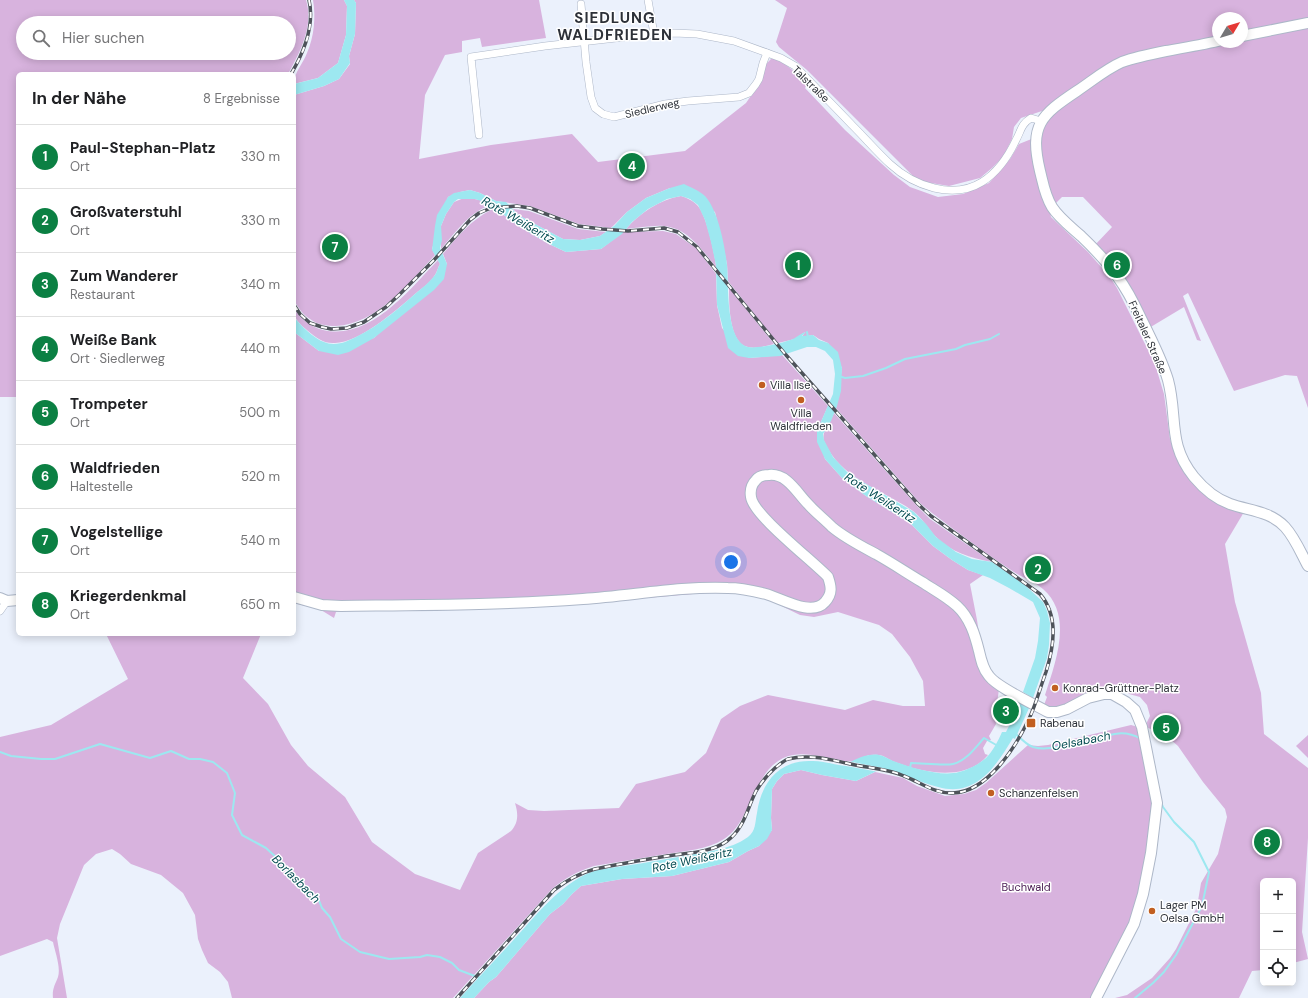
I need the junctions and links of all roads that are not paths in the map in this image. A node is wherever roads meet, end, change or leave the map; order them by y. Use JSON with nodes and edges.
{"nodes":[{"id":1,"x":648,"y":0,"type":"edge"},
{"id":2,"x":580,"y":4,"type":"dead end"},
{"id":3,"x":1308,"y":23,"type":"edge"},
{"id":4,"x":654,"y":34,"type":"junction"},
{"id":5,"x":1248,"y":35,"type":"edge"},
{"id":6,"x":584,"y":42,"type":"junction"},
{"id":7,"x":1212,"y":42,"type":"edge"},
{"id":8,"x":767,"y":53,"type":"junction"},
{"id":9,"x":1041,"y":121,"type":"junction"},
{"id":10,"x":479,"y":135,"type":"dead end"},
{"id":11,"x":1308,"y":566,"type":"edge"},
{"id":12,"x":296,"y":598,"type":"edge"},
{"id":13,"x":4,"y":599,"type":"edge"},
{"id":14,"x":16,"y":600,"type":"edge"},
{"id":15,"x":0,"y":611,"type":"edge"},
{"id":16,"x":1096,"y":998,"type":"edge"}],
"edges":[{"from":1,"to":4,"type":"street"},
{"from":2,"to":6,"type":"street","name":"Siedlerweg"},
{"from":3,"to":5,"type":"street"},
{"from":4,"to":6,"type":"street","name":"Talstraße"},
{"from":4,"to":8,"type":"street","name":"Talstraße"},
{"from":6,"to":8,"type":"street","name":"Siedlerweg"},
{"from":6,"to":10,"type":"street","name":"Talstraße"},
{"from":7,"to":9,"type":"street"},
{"from":8,"to":9,"type":"street","name":"Talstraße"},
{"from":9,"to":11,"type":"street","name":"Freitaler Straße"},
{"from":12,"to":16,"type":"street"},
{"from":13,"to":14,"type":"street"},
{"from":13,"to":15,"type":"street"}]}
